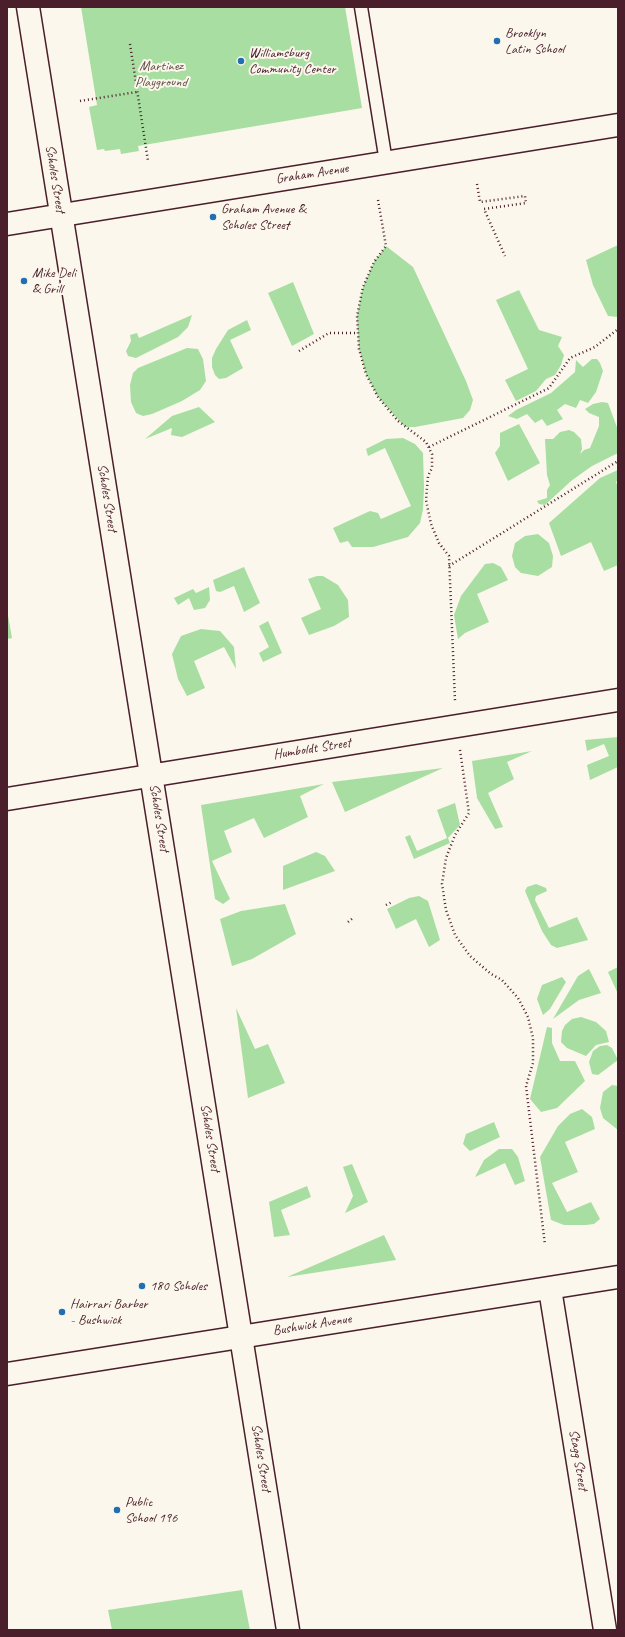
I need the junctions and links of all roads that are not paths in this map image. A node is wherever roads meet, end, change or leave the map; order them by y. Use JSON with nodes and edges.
{"nodes":[{"id":1,"x":28,"y":7,"type":"edge"},
{"id":2,"x":361,"y":7,"type":"edge"},
{"id":3,"x":618,"y":125,"type":"edge"},
{"id":4,"x":386,"y":162,"type":"junction"},
{"id":5,"x":61,"y":215,"type":"junction"},
{"id":6,"x":7,"y":224,"type":"edge"},
{"id":7,"x":618,"y":700,"type":"edge"},
{"id":8,"x":152,"y":775,"type":"junction"},
{"id":9,"x":7,"y":798,"type":"edge"},
{"id":10,"x":618,"y":1277,"type":"edge"},
{"id":11,"x":550,"y":1289,"type":"junction"},
{"id":12,"x":242,"y":1336,"type":"junction"},
{"id":13,"x":7,"y":1374,"type":"edge"},
{"id":14,"x":288,"y":1630,"type":"edge"},
{"id":15,"x":605,"y":1630,"type":"edge"}],
"edges":[{"from":1,"to":5,"type":"street","name":"Scholes Street"},
{"from":2,"to":4,"type":"lane"},
{"from":3,"to":4,"type":"street","name":"Graham Avenue"},
{"from":4,"to":5,"type":"street","name":"Graham Avenue"},
{"from":5,"to":6,"type":"street","name":"Graham Avenue"},
{"from":5,"to":8,"type":"street","name":"Scholes Street"},
{"from":7,"to":8,"type":"street","name":"Humboldt Street"},
{"from":8,"to":9,"type":"street","name":"Humboldt Street"},
{"from":8,"to":12,"type":"street","name":"Scholes Street"},
{"from":10,"to":11,"type":"street","name":"Bushwick Avenue"},
{"from":11,"to":12,"type":"street","name":"Bushwick Avenue"},
{"from":11,"to":15,"type":"street","name":"Stagg Street"},
{"from":12,"to":13,"type":"street","name":"Bushwick Avenue"},
{"from":12,"to":14,"type":"street","name":"Scholes Street"}]}
